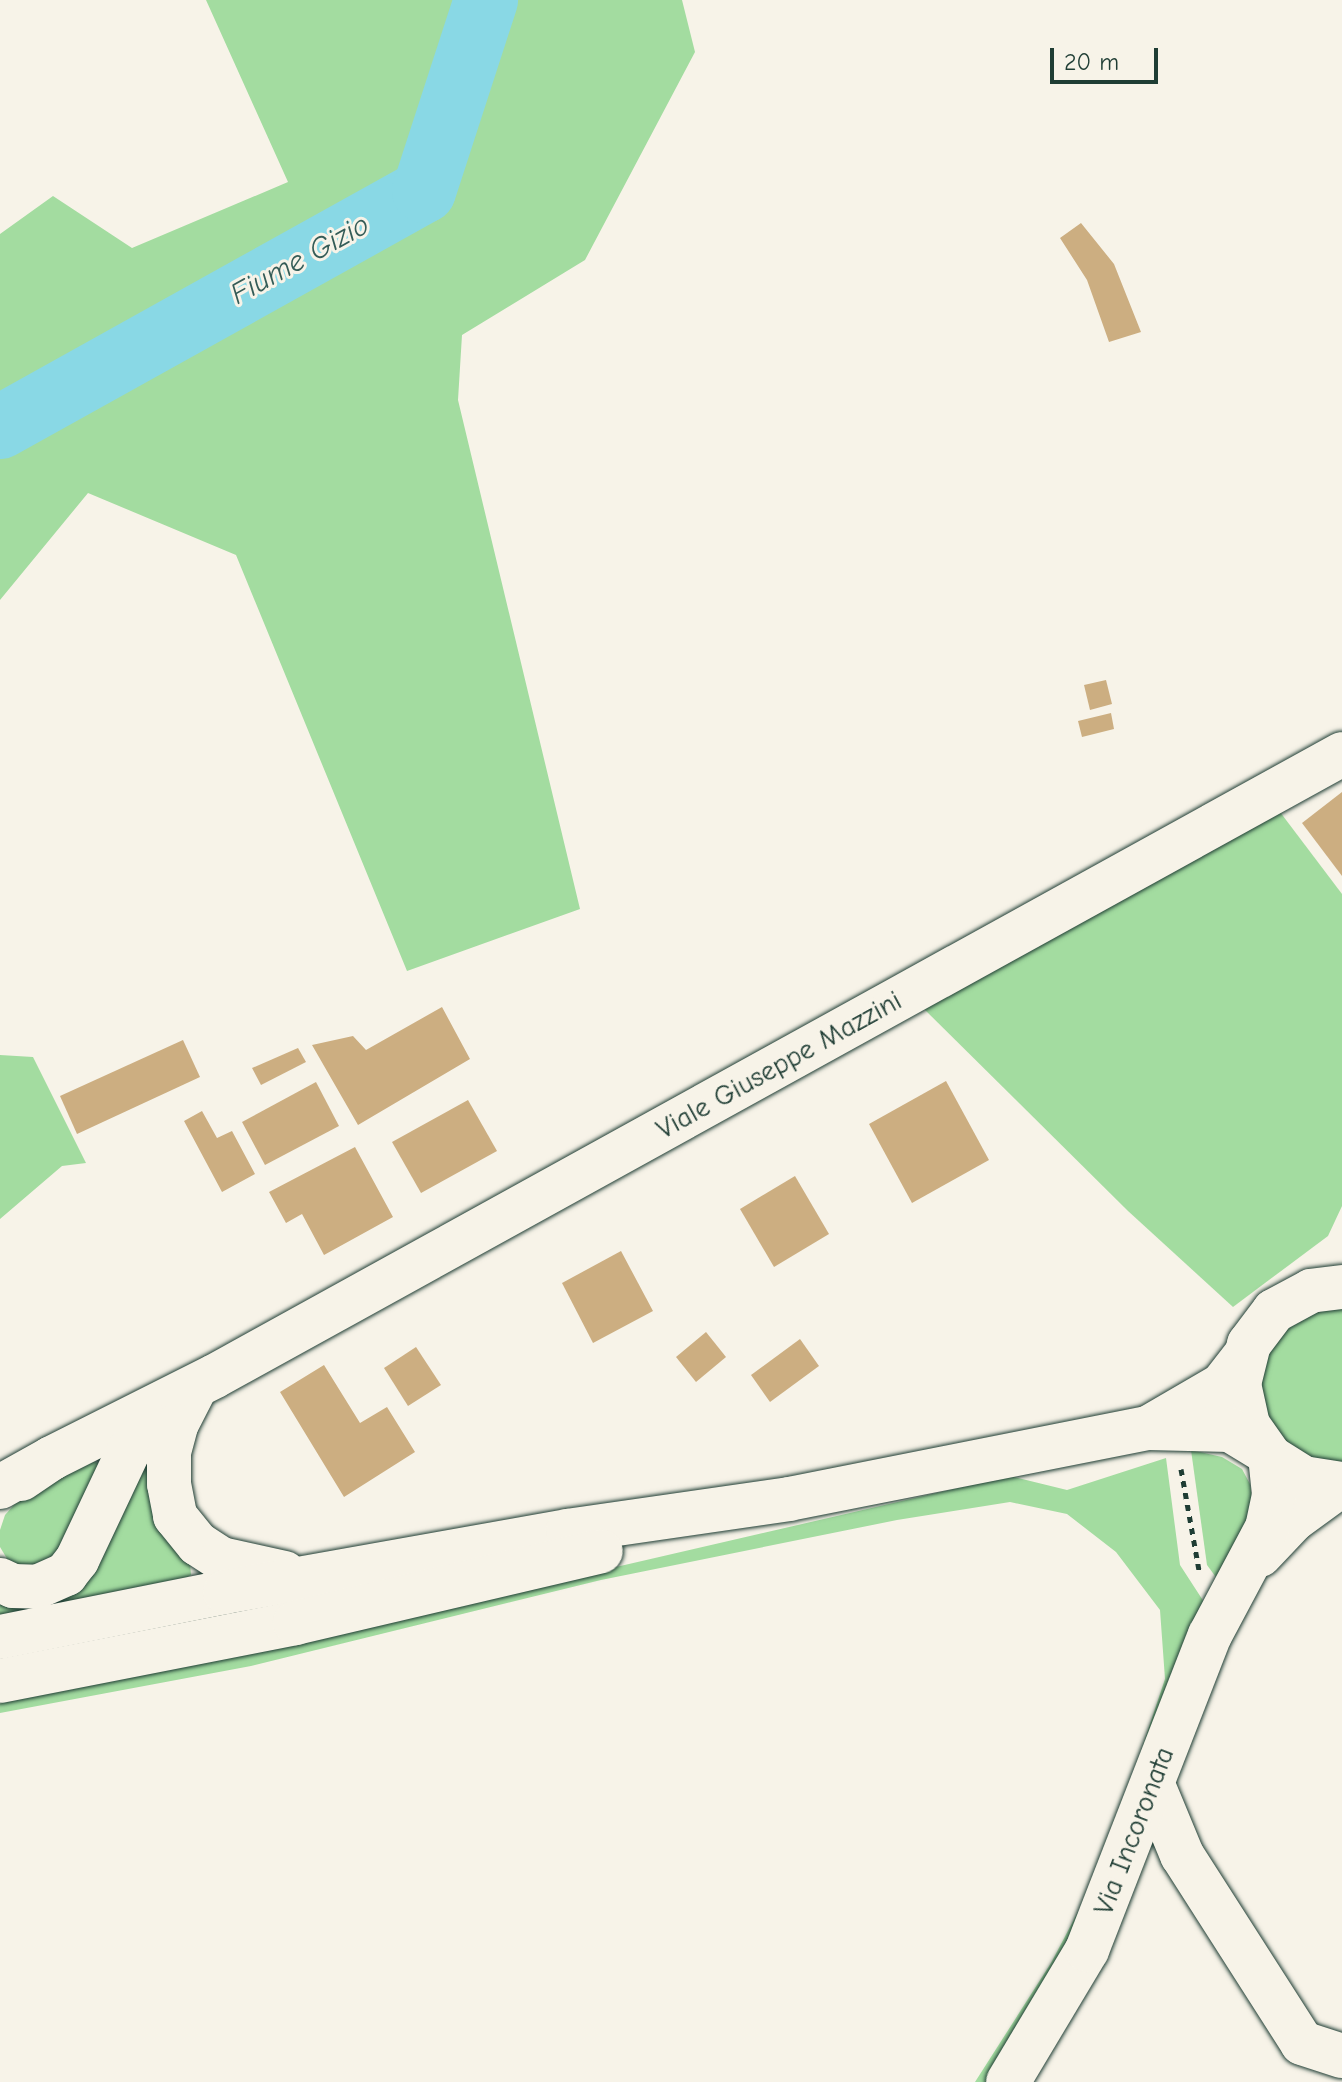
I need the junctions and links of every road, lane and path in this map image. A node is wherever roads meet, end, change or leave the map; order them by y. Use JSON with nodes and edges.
{"nodes":[{"id":1,"x":1342,"y":754,"type":"edge"},
{"id":2,"x":1342,"y":1259,"type":"edge"},
{"id":3,"x":1342,"y":1287,"type":"edge"},
{"id":4,"x":1298,"y":1295,"type":"junction"},
{"id":5,"x":1244,"y":1357,"type":"junction"},
{"id":6,"x":204,"y":1384,"type":"junction"},
{"id":7,"x":1148,"y":1428,"type":"junction"},
{"id":8,"x":1266,"y":1453,"type":"junction"},
{"id":9,"x":52,"y":1458,"type":"junction"},
{"id":10,"x":1342,"y":1484,"type":"edge"},
{"id":11,"x":0,"y":1487,"type":"edge"},
{"id":12,"x":789,"y":1499,"type":"junction"},
{"id":13,"x":0,"y":1501,"type":"edge"},
{"id":14,"x":1246,"y":1572,"type":"junction"},
{"id":15,"x":306,"y":1577,"type":"junction"},
{"id":16,"x":0,"y":1580,"type":"edge"},
{"id":17,"x":0,"y":1637,"type":"edge"},
{"id":18,"x":0,"y":1681,"type":"edge"},
{"id":19,"x":1153,"y":1785,"type":"junction"},
{"id":20,"x":1342,"y":2056,"type":"edge"},
{"id":21,"x":1008,"y":2082,"type":"edge"}],
"edges":[{"from":1,"to":6,"type":"main road","name":"Viale Giuseppe Mazzini"},
{"from":2,"to":4,"type":"main road"},
{"from":3,"to":4,"type":"main road"},
{"from":4,"to":5,"type":"main road"},
{"from":5,"to":7,"type":"main road"},
{"from":5,"to":8,"type":"main road"},
{"from":6,"to":9,"type":"main road","name":"Viale Giuseppe Mazzini"},
{"from":6,"to":15,"type":"main road"},
{"from":6,"to":16,"type":"main road","name":"Viale Giuseppe Mazzini"},
{"from":7,"to":8,"type":"main road"},
{"from":7,"to":12,"type":"main road"},
{"from":8,"to":10,"type":"main road"},
{"from":8,"to":14,"type":"main road","name":"Via Incoronata"},
{"from":9,"to":11,"type":"main road"},
{"from":9,"to":13,"type":"main road","name":"Viale Giuseppe Mazzini"},
{"from":10,"to":14,"type":"main road","name":"Via Incoronata"},
{"from":12,"to":15,"type":"main road"},
{"from":12,"to":18,"type":"main road"},
{"from":14,"to":19,"type":"main road","name":"Via Incoronata"},
{"from":15,"to":17,"type":"main road"},
{"from":19,"to":20,"type":"main road"},
{"from":19,"to":21,"type":"main road","name":"Via Incoronata"}]}
